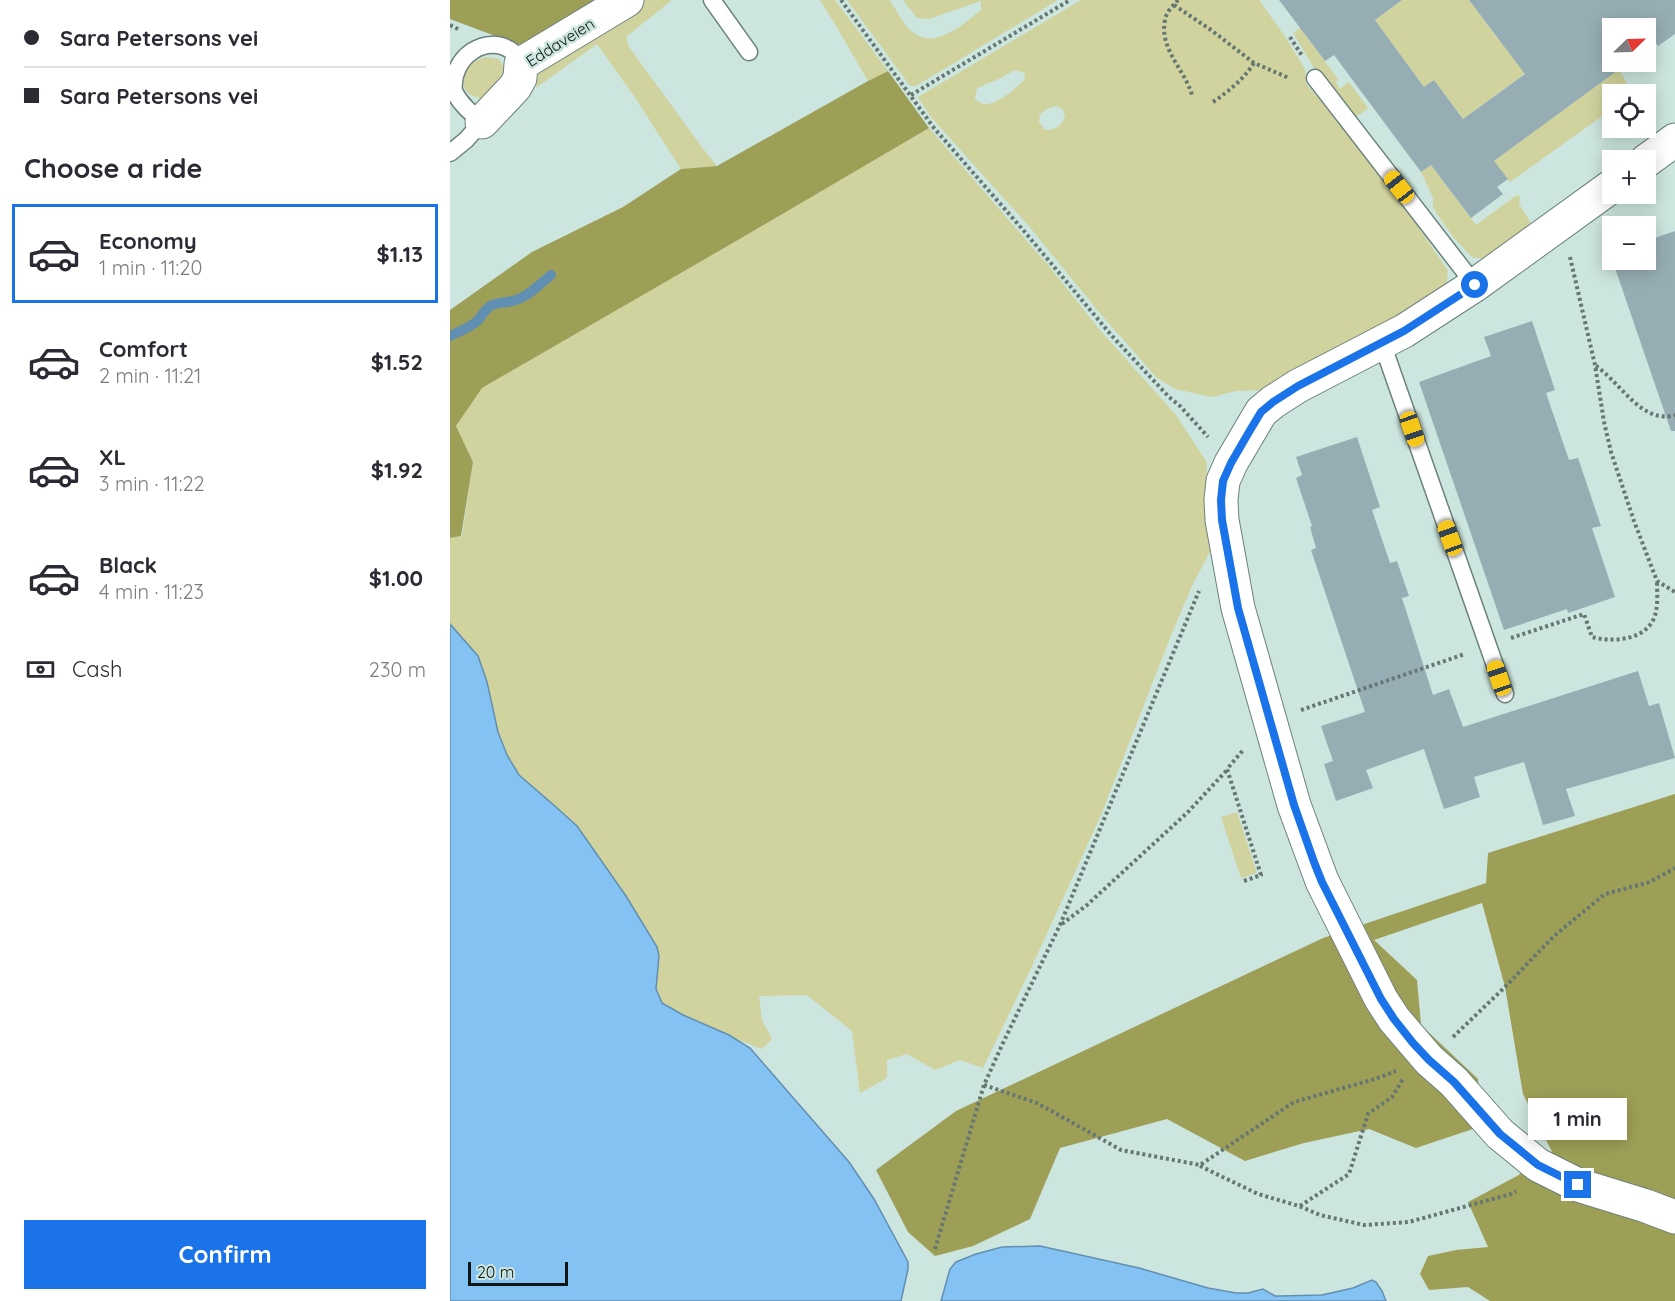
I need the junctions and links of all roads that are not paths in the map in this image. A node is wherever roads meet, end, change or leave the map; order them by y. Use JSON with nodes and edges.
{"nodes":[{"id":1,"x":627,"y":0,"type":"edge"},
{"id":2,"x":712,"y":0,"type":"edge"},
{"id":3,"x":749,"y":52,"type":"dead end"},
{"id":4,"x":521,"y":64,"type":"junction"},
{"id":5,"x":1315,"y":78,"type":"road end"},
{"id":6,"x":483,"y":122,"type":"junction"},
{"id":7,"x":1675,"y":140,"type":"edge"},
{"id":8,"x":450,"y":153,"type":"edge"},
{"id":9,"x":1656,"y":154,"type":"edge"},
{"id":10,"x":1602,"y":193,"type":"edge"},
{"id":11,"x":1475,"y":285,"type":"junction"},
{"id":12,"x":1382,"y":343,"type":"junction"},
{"id":13,"x":1505,"y":694,"type":"dead end"},
{"id":14,"x":1675,"y":1217,"type":"edge"}],
"edges":[{"from":1,"to":4,"type":"street","name":"Eddaveien"},
{"from":2,"to":3,"type":"lane"},
{"from":4,"to":6,"type":"street","name":"Eddaveien"},
{"from":4,"to":6,"type":"lane"},
{"from":5,"to":11,"type":"lane"},
{"from":6,"to":8,"type":"lane"},
{"from":7,"to":9,"type":"street"},
{"from":10,"to":11,"type":"street"},
{"from":11,"to":12,"type":"street"},
{"from":12,"to":13,"type":"lane"},
{"from":12,"to":14,"type":"street"}]}
